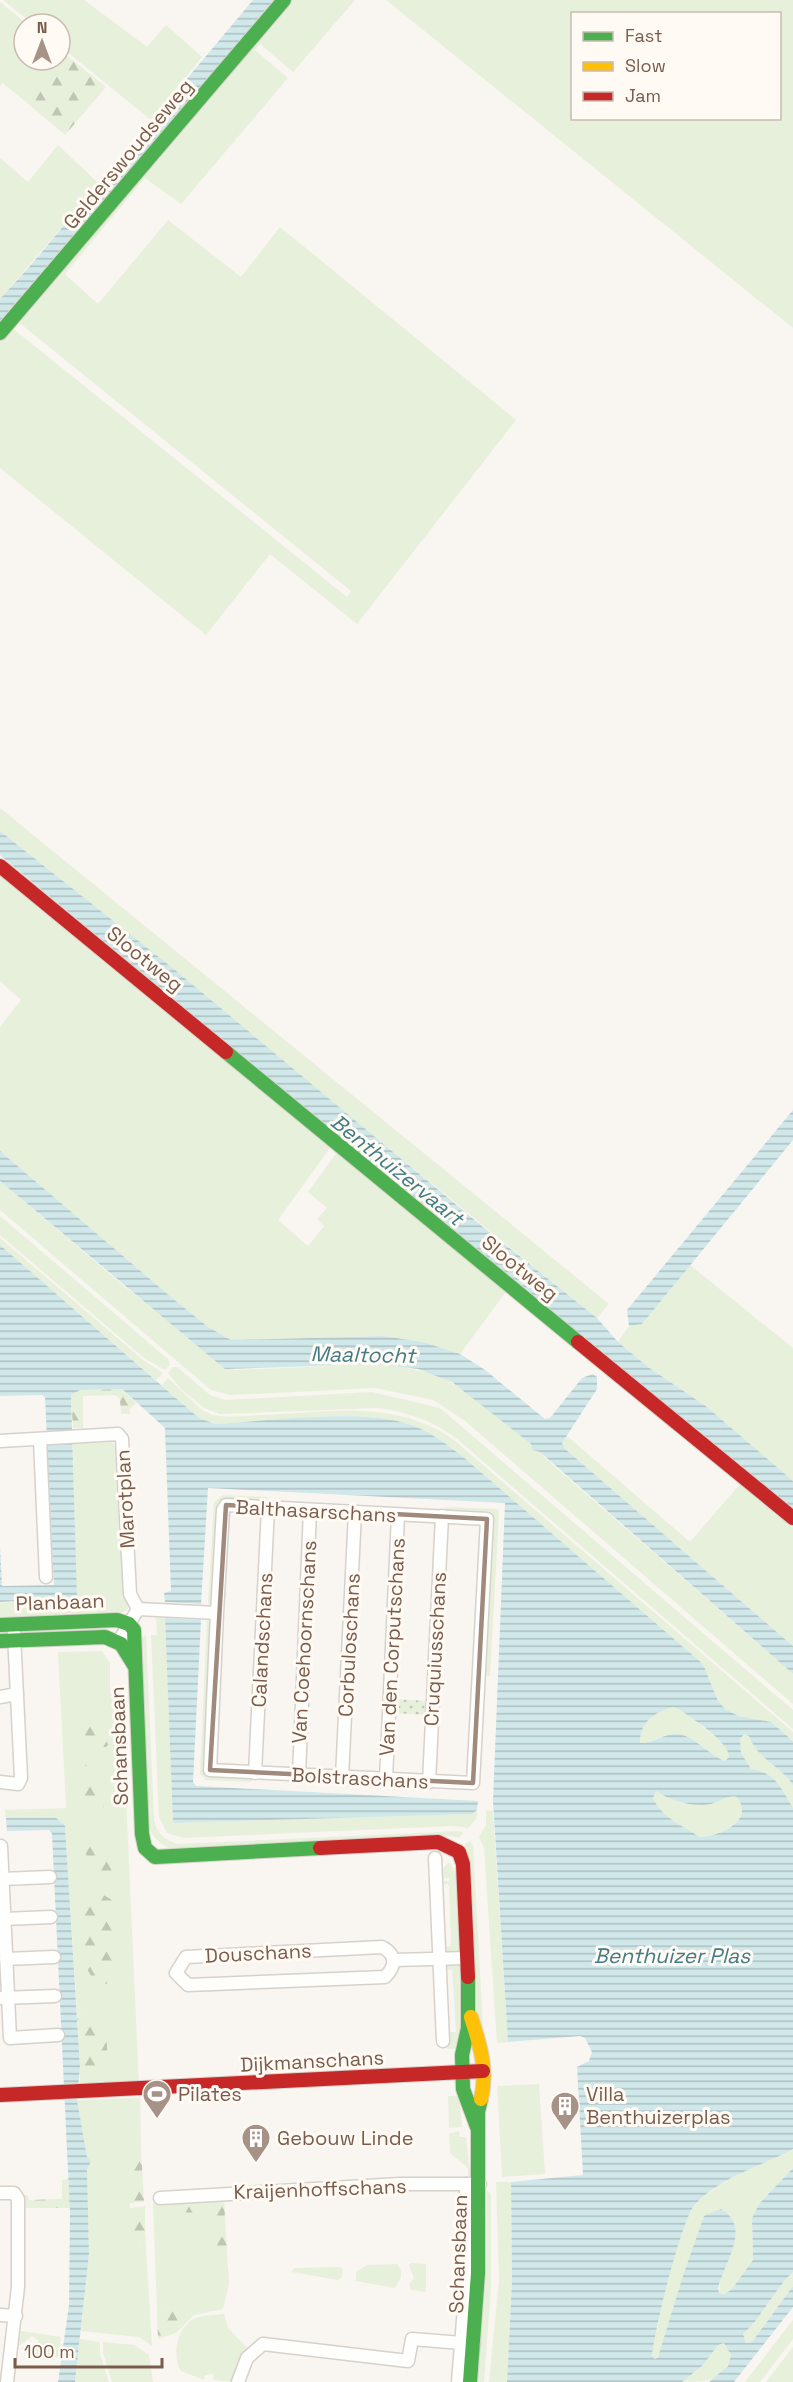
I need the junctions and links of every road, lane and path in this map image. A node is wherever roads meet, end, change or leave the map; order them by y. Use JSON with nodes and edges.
{"nodes":[{"id":1,"x":285,"y":0,"type":"edge"},
{"id":2,"x":0,"y":333,"type":"edge"},
{"id":3,"x":0,"y":866,"type":"edge"},
{"id":4,"x":41,"y":1439,"type":"junction"},
{"id":5,"x":0,"y":1441,"type":"edge"},
{"id":6,"x":268,"y":1508,"type":"junction"},
{"id":7,"x":310,"y":1510,"type":"junction"},
{"id":8,"x":355,"y":1512,"type":"junction"},
{"id":9,"x":398,"y":1515,"type":"junction"},
{"id":10,"x":442,"y":1516,"type":"junction"},
{"id":11,"x":793,"y":1518,"type":"edge"},
{"id":12,"x":46,"y":1577,"type":"dead end"},
{"id":13,"x":138,"y":1609,"type":"junction"},
{"id":14,"x":217,"y":1613,"type":"junction"},
{"id":15,"x":7,"y":1624,"type":"edge"},
{"id":16,"x":129,"y":1624,"type":"junction"},
{"id":17,"x":15,"y":1640,"type":"junction"},
{"id":18,"x":0,"y":1641,"type":"edge"},
{"id":19,"x":118,"y":1641,"type":"junction"},
{"id":20,"x":136,"y":1673,"type":"junction"},
{"id":21,"x":17,"y":1694,"type":"junction"},
{"id":22,"x":0,"y":1696,"type":"edge"},
{"id":23,"x":255,"y":1773,"type":"junction"},
{"id":24,"x":299,"y":1775,"type":"junction"},
{"id":25,"x":342,"y":1777,"type":"junction"},
{"id":26,"x":386,"y":1779,"type":"junction"},
{"id":27,"x":0,"y":1782,"type":"edge"},
{"id":28,"x":429,"y":1782,"type":"junction"},
{"id":29,"x":1,"y":1846,"type":"edge"},
{"id":30,"x":435,"y":1858,"type":"dead end"},
{"id":31,"x":50,"y":1877,"type":"dead end"},
{"id":32,"x":2,"y":1879,"type":"junction"},
{"id":33,"x":51,"y":1917,"type":"dead end"},
{"id":34,"x":4,"y":1919,"type":"junction"},
{"id":35,"x":54,"y":1957,"type":"dead end"},
{"id":36,"x":466,"y":1958,"type":"junction"},
{"id":37,"x":6,"y":1959,"type":"junction"},
{"id":38,"x":440,"y":1959,"type":"junction"},
{"id":39,"x":394,"y":1960,"type":"junction"},
{"id":40,"x":55,"y":1996,"type":"dead end"},
{"id":41,"x":4,"y":1998,"type":"edge"},
{"id":42,"x":469,"y":2004,"type":"junction"},
{"id":43,"x":58,"y":2036,"type":"dead end"},
{"id":44,"x":443,"y":2041,"type":"dead end"},
{"id":45,"x":483,"y":2071,"type":"junction"},
{"id":46,"x":462,"y":2072,"type":"junction"},
{"id":47,"x":0,"y":2095,"type":"edge"},
{"id":48,"x":477,"y":2127,"type":"junction"},
{"id":49,"x":473,"y":2184,"type":"junction"},
{"id":50,"x":0,"y":2193,"type":"edge"},
{"id":51,"x":160,"y":2198,"type":"dead end"},
{"id":52,"x":0,"y":2315,"type":"edge"},
{"id":53,"x":15,"y":2316,"type":"junction"},
{"id":54,"x":469,"y":2343,"type":"junction"},
{"id":55,"x":7,"y":2382,"type":"edge"},
{"id":56,"x":238,"y":2382,"type":"edge"},
{"id":57,"x":459,"y":2382,"type":"edge"},
{"id":58,"x":470,"y":2382,"type":"edge"}],
"edges":[{"from":1,"to":2,"type":"street","name":"Gelderswoudseweg"},
{"from":3,"to":11,"type":"street","name":"Slootweg"},
{"from":4,"to":5,"type":"street","name":"Marotplan"},
{"from":4,"to":12,"type":"street"},
{"from":4,"to":13,"type":"street","name":"Marotplan"},
{"from":6,"to":7,"type":"street","name":"Balthasarschans"},
{"from":6,"to":14,"type":"street","name":"Balthasarschans"},
{"from":6,"to":23,"type":"street","name":"Calandschans"},
{"from":7,"to":8,"type":"street","name":"Balthasarschans"},
{"from":7,"to":24,"type":"street","name":"Van Coehoornschans"},
{"from":8,"to":9,"type":"street","name":"Balthasarschans"},
{"from":8,"to":25,"type":"street","name":"Corbuloschans"},
{"from":9,"to":10,"type":"street","name":"Balthasarschans"},
{"from":9,"to":26,"type":"street","name":"Van den Corputschans"},
{"from":10,"to":28,"type":"street","name":"Cruquiusschans"},
{"from":10,"to":28,"type":"street","name":"Bolstraschans"},
{"from":13,"to":14,"type":"street"},
{"from":13,"to":16,"type":"street"},
{"from":14,"to":23,"type":"street","name":"Bolstraschans"},
{"from":15,"to":16,"type":"street","name":"Planbaan"},
{"from":15,"to":17,"type":"street"},
{"from":16,"to":19,"type":"street"},
{"from":16,"to":20,"type":"street","name":"Planbaan"},
{"from":17,"to":18,"type":"street","name":"Planbaan"},
{"from":17,"to":19,"type":"street","name":"Planbaan"},
{"from":17,"to":21,"type":"street"},
{"from":19,"to":20,"type":"street"},
{"from":20,"to":36,"type":"street","name":"Schansbaan"},
{"from":21,"to":22,"type":"street"},
{"from":21,"to":27,"type":"street"},
{"from":23,"to":24,"type":"street","name":"Bolstraschans"},
{"from":24,"to":25,"type":"street","name":"Bolstraschans"},
{"from":25,"to":26,"type":"street","name":"Bolstraschans"},
{"from":26,"to":28,"type":"street","name":"Bolstraschans"},
{"from":29,"to":32,"type":"street"},
{"from":30,"to":38,"type":"street"},
{"from":31,"to":32,"type":"street"},
{"from":32,"to":34,"type":"street"},
{"from":33,"to":34,"type":"street"},
{"from":34,"to":37,"type":"street"},
{"from":35,"to":37,"type":"street"},
{"from":36,"to":38,"type":"street","name":"Douschans"},
{"from":36,"to":42,"type":"street","name":"Schansbaan"},
{"from":37,"to":41,"type":"street"},
{"from":38,"to":39,"type":"street","name":"Douschans"},
{"from":38,"to":44,"type":"street"},
{"from":39,"to":39,"type":"street","name":"Douschans"},
{"from":40,"to":41,"type":"street"},
{"from":41,"to":43,"type":"street"},
{"from":42,"to":45,"type":"street","name":"Schansbaan"},
{"from":42,"to":46,"type":"street","name":"Schansbaan"},
{"from":45,"to":46,"type":"street","name":"Dijkmanschans"},
{"from":45,"to":48,"type":"street","name":"Schansbaan"},
{"from":46,"to":47,"type":"street","name":"Dijkmanschans"},
{"from":46,"to":48,"type":"street","name":"Schansbaan"},
{"from":48,"to":49,"type":"street","name":"Schansbaan"},
{"from":49,"to":51,"type":"street","name":"Kraijenhoffschans"},
{"from":49,"to":54,"type":"street","name":"Schansbaan"},
{"from":50,"to":53,"type":"street"},
{"from":52,"to":53,"type":"street"},
{"from":53,"to":55,"type":"street"},
{"from":54,"to":56,"type":"street"},
{"from":54,"to":57,"type":"street","name":"Schansbaan"},
{"from":54,"to":58,"type":"street","name":"Schansbaan"}]}
